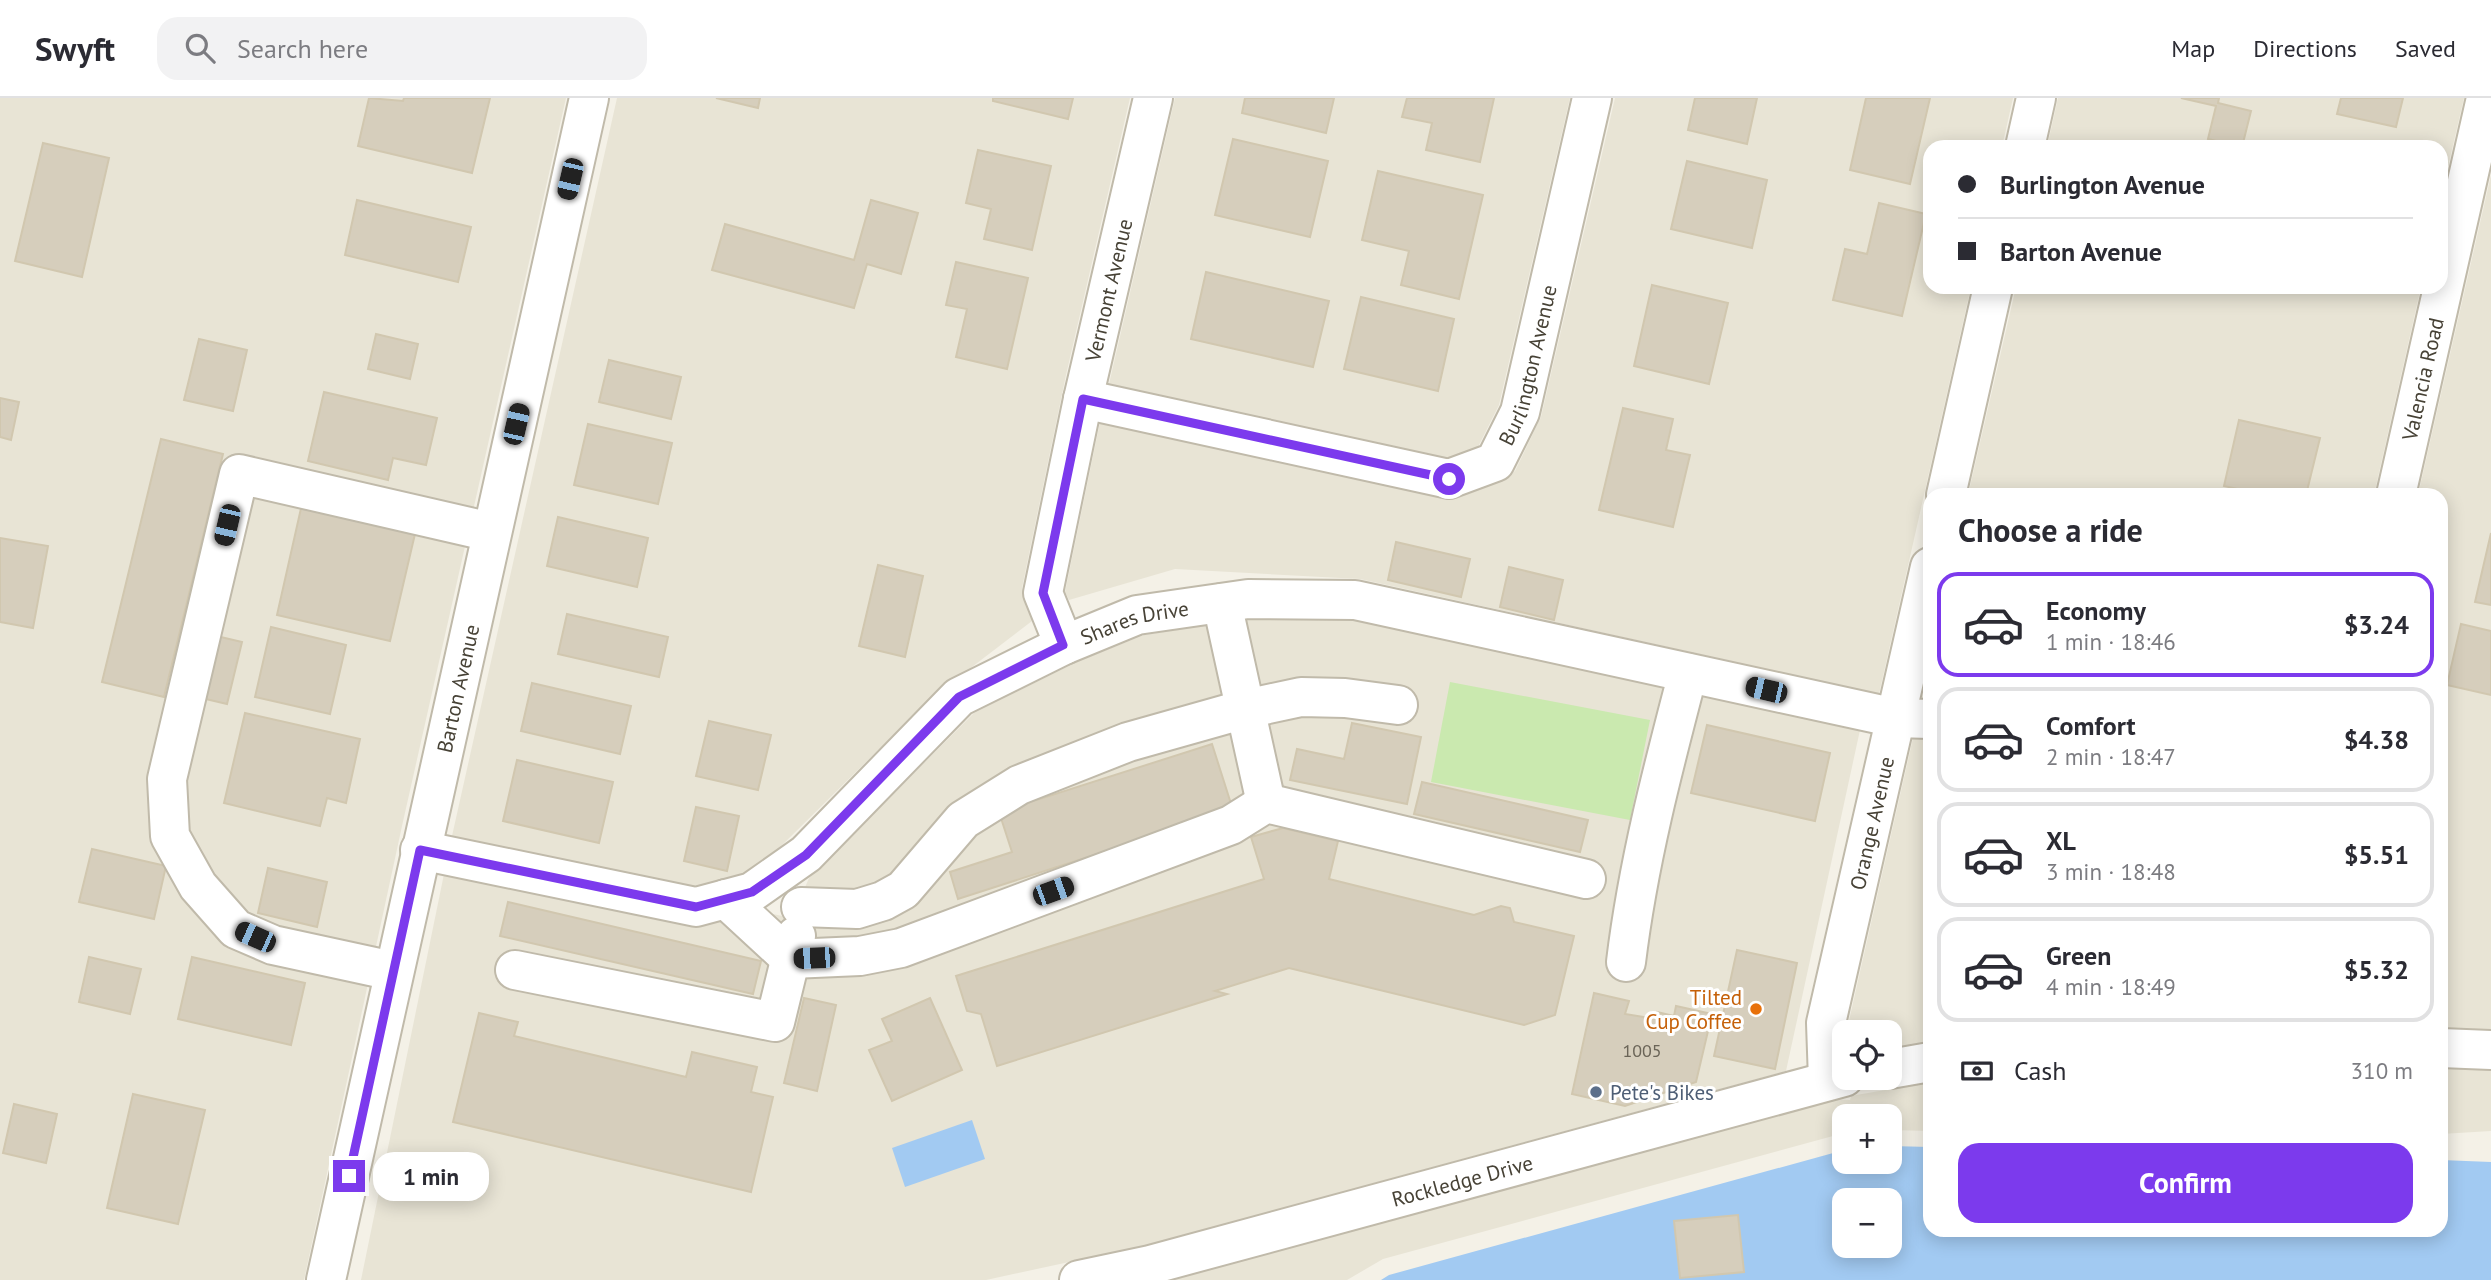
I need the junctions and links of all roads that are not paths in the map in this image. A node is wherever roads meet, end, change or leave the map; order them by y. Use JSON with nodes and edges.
{"nodes":[{"id":1,"x":589,"y":98,"type":"edge"},
{"id":2,"x":1153,"y":98,"type":"edge"},
{"id":3,"x":1592,"y":98,"type":"edge"},
{"id":4,"x":2036,"y":98,"type":"edge"},
{"id":5,"x":2486,"y":98,"type":"edge"},
{"id":6,"x":2027,"y":140,"type":"edge"},
{"id":7,"x":2448,"y":266,"type":"edge"},
{"id":8,"x":1991,"y":294,"type":"edge"},
{"id":9,"x":2442,"y":294,"type":"edge"},
{"id":10,"x":1083,"y":399,"type":"junction"},
{"id":11,"x":1948,"y":488,"type":"edge"},
{"id":12,"x":2398,"y":488,"type":"edge"},
{"id":13,"x":491,"y":532,"type":"junction"},
{"id":14,"x":1222,"y":603,"type":"junction"},
{"id":15,"x":1923,"y":629,"type":"edge"},
{"id":16,"x":1063,"y":645,"type":"junction"},
{"id":17,"x":1688,"y":673,"type":"junction"},
{"id":18,"x":1398,"y":705,"type":"dead end"},
{"id":19,"x":1245,"y":709,"type":"junction"},
{"id":20,"x":1913,"y":718,"type":"edge"},
{"id":21,"x":1266,"y":803,"type":"junction"},
{"id":22,"x":420,"y":850,"type":"junction"},
{"id":23,"x":782,"y":874,"type":"junction"},
{"id":24,"x":1586,"y":879,"type":"dead end"},
{"id":25,"x":726,"y":899,"type":"junction"},
{"id":26,"x":801,"y":906,"type":"junction"},
{"id":27,"x":791,"y":959,"type":"junction"},
{"id":28,"x":1626,"y":962,"type":"dead end"},
{"id":29,"x":515,"y":970,"type":"dead end"},
{"id":30,"x":393,"y":971,"type":"junction"},
{"id":31,"x":2448,"y":1048,"type":"edge"},
{"id":32,"x":2491,"y":1050,"type":"edge"},
{"id":33,"x":1832,"y":1056,"type":"edge"},
{"id":34,"x":1923,"y":1063,"type":"edge"},
{"id":35,"x":1902,"y":1067,"type":"edge"},
{"id":36,"x":1832,"y":1079,"type":"edge"},
{"id":37,"x":326,"y":1280,"type":"edge"},
{"id":38,"x":1079,"y":1280,"type":"edge"}],
"edges":[{"from":1,"to":13,"type":"street","name":"Barton Avenue"},
{"from":2,"to":10,"type":"street","name":"Vermont Avenue"},
{"from":3,"to":10,"type":"street","name":"Burlington Avenue"},
{"from":4,"to":6,"type":"street"},
{"from":5,"to":7,"type":"street","name":"Valencia Road"},
{"from":8,"to":11,"type":"street"},
{"from":9,"to":12,"type":"street","name":"Valencia Road"},
{"from":10,"to":16,"type":"street","name":"Vermont Avenue"},
{"from":13,"to":22,"type":"street","name":"Barton Avenue"},
{"from":13,"to":30,"type":"street"},
{"from":14,"to":16,"type":"street","name":"Shares Drive"},
{"from":14,"to":17,"type":"street","name":"Shares Drive"},
{"from":14,"to":19,"type":"street"},
{"from":15,"to":20,"type":"street","name":"Orange Avenue"},
{"from":16,"to":23,"type":"street","name":"Shares Drive"},
{"from":17,"to":20,"type":"street","name":"Shares Drive"},
{"from":17,"to":28,"type":"street"},
{"from":18,"to":19,"type":"street"},
{"from":19,"to":21,"type":"street"},
{"from":19,"to":26,"type":"street"},
{"from":20,"to":33,"type":"street","name":"Orange Avenue"},
{"from":21,"to":24,"type":"street"},
{"from":21,"to":27,"type":"street"},
{"from":22,"to":25,"type":"street","name":"Shares Drive"},
{"from":22,"to":30,"type":"street","name":"Barton Avenue"},
{"from":23,"to":25,"type":"street","name":"Shares Drive"},
{"from":23,"to":26,"type":"street"},
{"from":25,"to":27,"type":"street"},
{"from":26,"to":27,"type":"street"},
{"from":27,"to":29,"type":"street"},
{"from":30,"to":37,"type":"street","name":"Barton Avenue"},
{"from":31,"to":32,"type":"street"},
{"from":34,"to":35,"type":"street"},
{"from":36,"to":38,"type":"street","name":"Rockledge Drive"}]}
